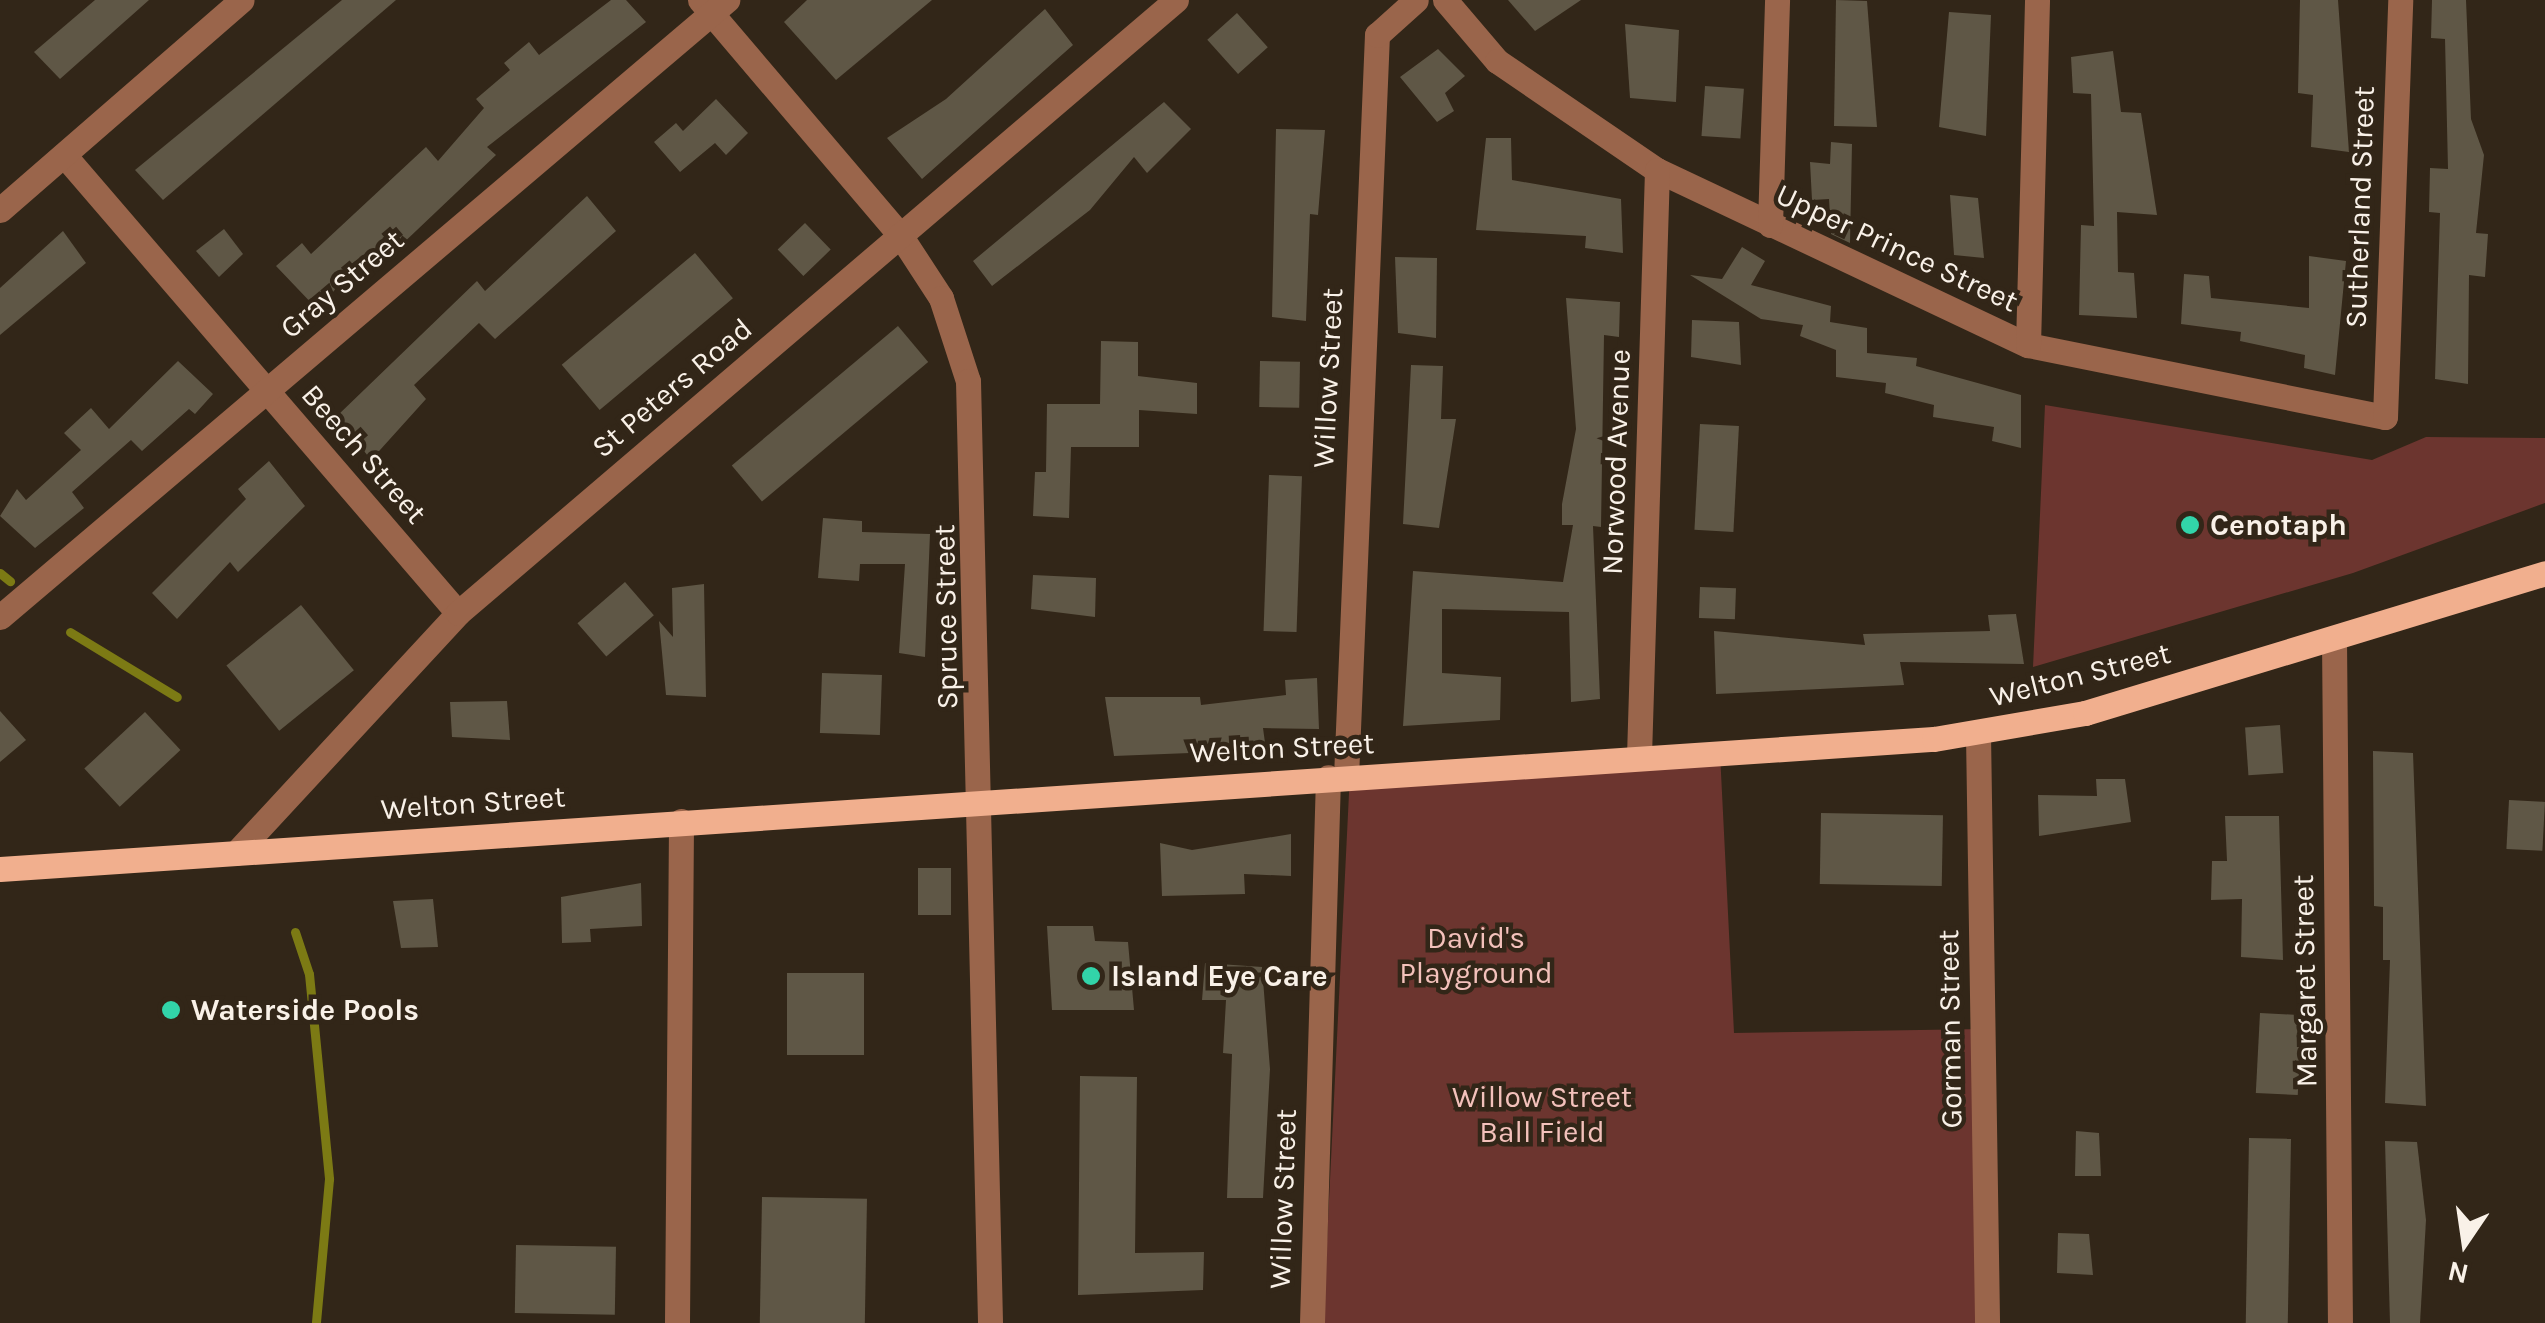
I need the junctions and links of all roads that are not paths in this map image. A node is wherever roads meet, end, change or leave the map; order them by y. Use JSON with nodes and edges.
{"nodes":[{"id":1,"x":242,"y":0,"type":"edge"},
{"id":2,"x":1176,"y":0,"type":"edge"},
{"id":3,"x":1416,"y":0,"type":"edge"},
{"id":4,"x":1445,"y":0,"type":"edge"},
{"id":5,"x":1777,"y":0,"type":"edge"},
{"id":6,"x":2037,"y":0,"type":"edge"},
{"id":7,"x":2400,"y":0,"type":"edge"},
{"id":8,"x":713,"y":4,"type":"edge"},
{"id":9,"x":64,"y":155,"type":"junction"},
{"id":10,"x":1658,"y":170,"type":"junction"},
{"id":11,"x":0,"y":210,"type":"edge"},
{"id":12,"x":1770,"y":225,"type":"junction"},
{"id":13,"x":900,"y":235,"type":"junction"},
{"id":14,"x":2028,"y":345,"type":"junction"},
{"id":15,"x":266,"y":391,"type":"junction"},
{"id":16,"x":2385,"y":416,"type":"joint"},
{"id":17,"x":2545,"y":573,"type":"edge"},
{"id":18,"x":2510,"y":584,"type":"junction"},
{"id":19,"x":2545,"y":586,"type":"edge"},
{"id":20,"x":458,"y":613,"type":"junction"},
{"id":21,"x":0,"y":617,"type":"edge"},
{"id":22,"x":2334,"y":639,"type":"junction"},
{"id":23,"x":1978,"y":734,"type":"junction"},
{"id":24,"x":1639,"y":756,"type":"junction"},
{"id":25,"x":1337,"y":777,"type":"junction"},
{"id":26,"x":983,"y":796,"type":"junction"},
{"id":27,"x":680,"y":821,"type":"junction"},
{"id":28,"x":236,"y":853,"type":"junction"},
{"id":29,"x":0,"y":868,"type":"edge"},
{"id":30,"x":677,"y":1323,"type":"edge"},
{"id":31,"x":990,"y":1323,"type":"edge"},
{"id":32,"x":1312,"y":1323,"type":"edge"},
{"id":33,"x":1988,"y":1323,"type":"edge"},
{"id":34,"x":2340,"y":1323,"type":"edge"}],
"edges":[{"from":1,"to":9,"type":"street"},
{"from":2,"to":13,"type":"street","name":"St Peters Road"},
{"from":3,"to":25,"type":"street","name":"Willow Street"},
{"from":4,"to":10,"type":"street","name":"Upper Prince Street"},
{"from":5,"to":12,"type":"street"},
{"from":6,"to":14,"type":"street"},
{"from":7,"to":16,"type":"street","name":"Sutherland Street"},
{"from":8,"to":13,"type":"street","name":"Spruce Street"},
{"from":8,"to":15,"type":"street","name":"Gray Street"},
{"from":9,"to":11,"type":"street"},
{"from":9,"to":15,"type":"street","name":"Beech Street"},
{"from":10,"to":12,"type":"street","name":"Upper Prince Street"},
{"from":10,"to":24,"type":"street","name":"Norwood Avenue"},
{"from":12,"to":14,"type":"street","name":"Upper Prince Street"},
{"from":13,"to":20,"type":"street","name":"St Peters Road"},
{"from":13,"to":26,"type":"street","name":"Spruce Street"},
{"from":14,"to":16,"type":"street","name":"Upper Prince Street"},
{"from":15,"to":20,"type":"street","name":"Beech Street"},
{"from":15,"to":21,"type":"street","name":"Gray Street"},
{"from":17,"to":18,"type":"main road","name":"Welton Street"},
{"from":18,"to":19,"type":"main road"},
{"from":18,"to":22,"type":"main road","name":"Welton Street"},
{"from":20,"to":28,"type":"street","name":"St Peters Road"},
{"from":22,"to":23,"type":"main road","name":"Welton Street"},
{"from":22,"to":34,"type":"street","name":"Margaret Street"},
{"from":23,"to":24,"type":"main road","name":"Welton Street"},
{"from":23,"to":33,"type":"street","name":"Gorman Street"},
{"from":24,"to":25,"type":"main road","name":"Welton Street"},
{"from":25,"to":26,"type":"main road","name":"Welton Street"},
{"from":25,"to":32,"type":"street","name":"Willow Street"},
{"from":26,"to":27,"type":"main road","name":"Welton Street"},
{"from":26,"to":31,"type":"street","name":"Spruce Street"},
{"from":27,"to":28,"type":"main road","name":"Welton Street"},
{"from":27,"to":30,"type":"street"},
{"from":28,"to":29,"type":"main road","name":"Welton Street"}]}
